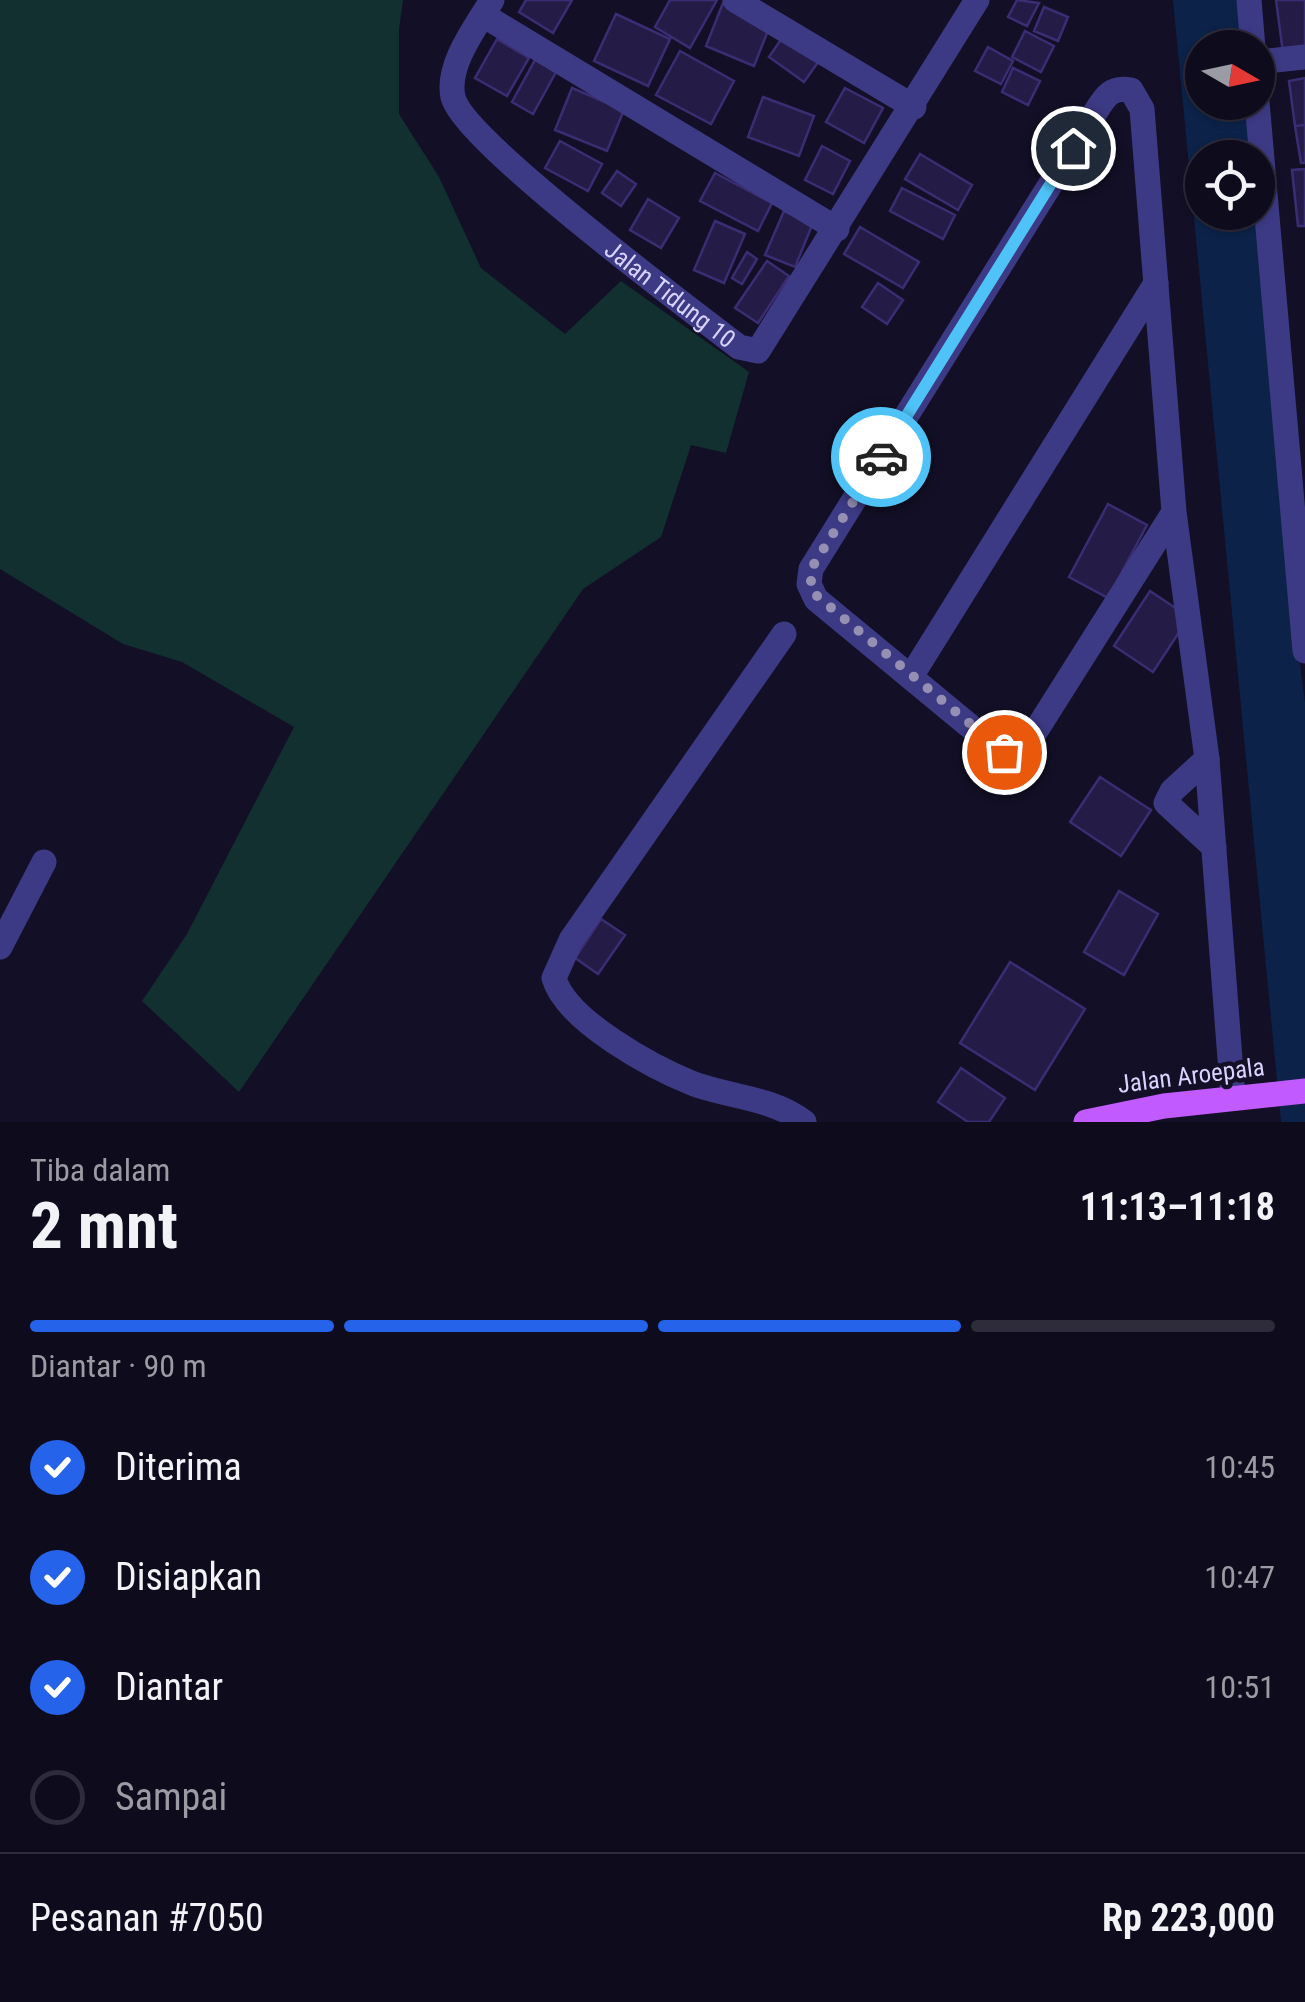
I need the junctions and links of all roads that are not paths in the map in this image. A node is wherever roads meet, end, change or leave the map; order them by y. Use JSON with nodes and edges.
{"nodes":[{"id":1,"x":735,"y":0,"type":"edge"},
{"id":2,"x":977,"y":0,"type":"edge"},
{"id":3,"x":1249,"y":0,"type":"edge"},
{"id":4,"x":488,"y":8,"type":"edge"},
{"id":5,"x":1252,"y":30,"type":"edge"},
{"id":6,"x":1305,"y":57,"type":"edge"},
{"id":7,"x":1275,"y":60,"type":"edge"},
{"id":8,"x":914,"y":108,"type":"junction"},
{"id":9,"x":1259,"y":120,"type":"edge"},
{"id":10,"x":837,"y":229,"type":"junction"},
{"id":11,"x":1156,"y":282,"type":"junction"},
{"id":12,"x":1294,"y":448,"type":"edge"},
{"id":13,"x":1174,"y":512,"type":"junction"},
{"id":14,"x":784,"y":634,"type":"dead end"},
{"id":15,"x":1305,"y":651,"type":"edge"},
{"id":16,"x":912,"y":675,"type":"junction"},
{"id":17,"x":1207,"y":759,"type":"junction"},
{"id":18,"x":1214,"y":847,"type":"junction"},
{"id":19,"x":44,"y":862,"type":"dead end"},
{"id":20,"x":0,"y":947,"type":"edge"},
{"id":21,"x":1305,"y":1091,"type":"edge"},
{"id":22,"x":1244,"y":1097,"type":"junction"},
{"id":23,"x":804,"y":1122,"type":"edge"},
{"id":24,"x":1086,"y":1122,"type":"edge"}],
"edges":[{"from":1,"to":8,"type":"street"},
{"from":2,"to":8,"type":"street","name":"Jalan Tidung 10"},
{"from":3,"to":5,"type":"street"},
{"from":4,"to":10,"type":"street"},
{"from":4,"to":10,"type":"street","name":"Jalan Tidung 10"},
{"from":6,"to":7,"type":"street"},
{"from":8,"to":10,"type":"street","name":"Jalan Tidung 10"},
{"from":9,"to":12,"type":"street"},
{"from":11,"to":13,"type":"street"},
{"from":11,"to":16,"type":"street"},
{"from":11,"to":16,"type":"street"},
{"from":12,"to":15,"type":"street"},
{"from":13,"to":16,"type":"street"},
{"from":13,"to":17,"type":"street"},
{"from":14,"to":23,"type":"street"},
{"from":17,"to":18,"type":"street"},
{"from":17,"to":18,"type":"street"},
{"from":18,"to":22,"type":"street"},
{"from":19,"to":20,"type":"street"},
{"from":21,"to":22,"type":"main road","name":"Jalan Aroepala"},
{"from":22,"to":24,"type":"main road","name":"Jalan Aroepala"}]}
